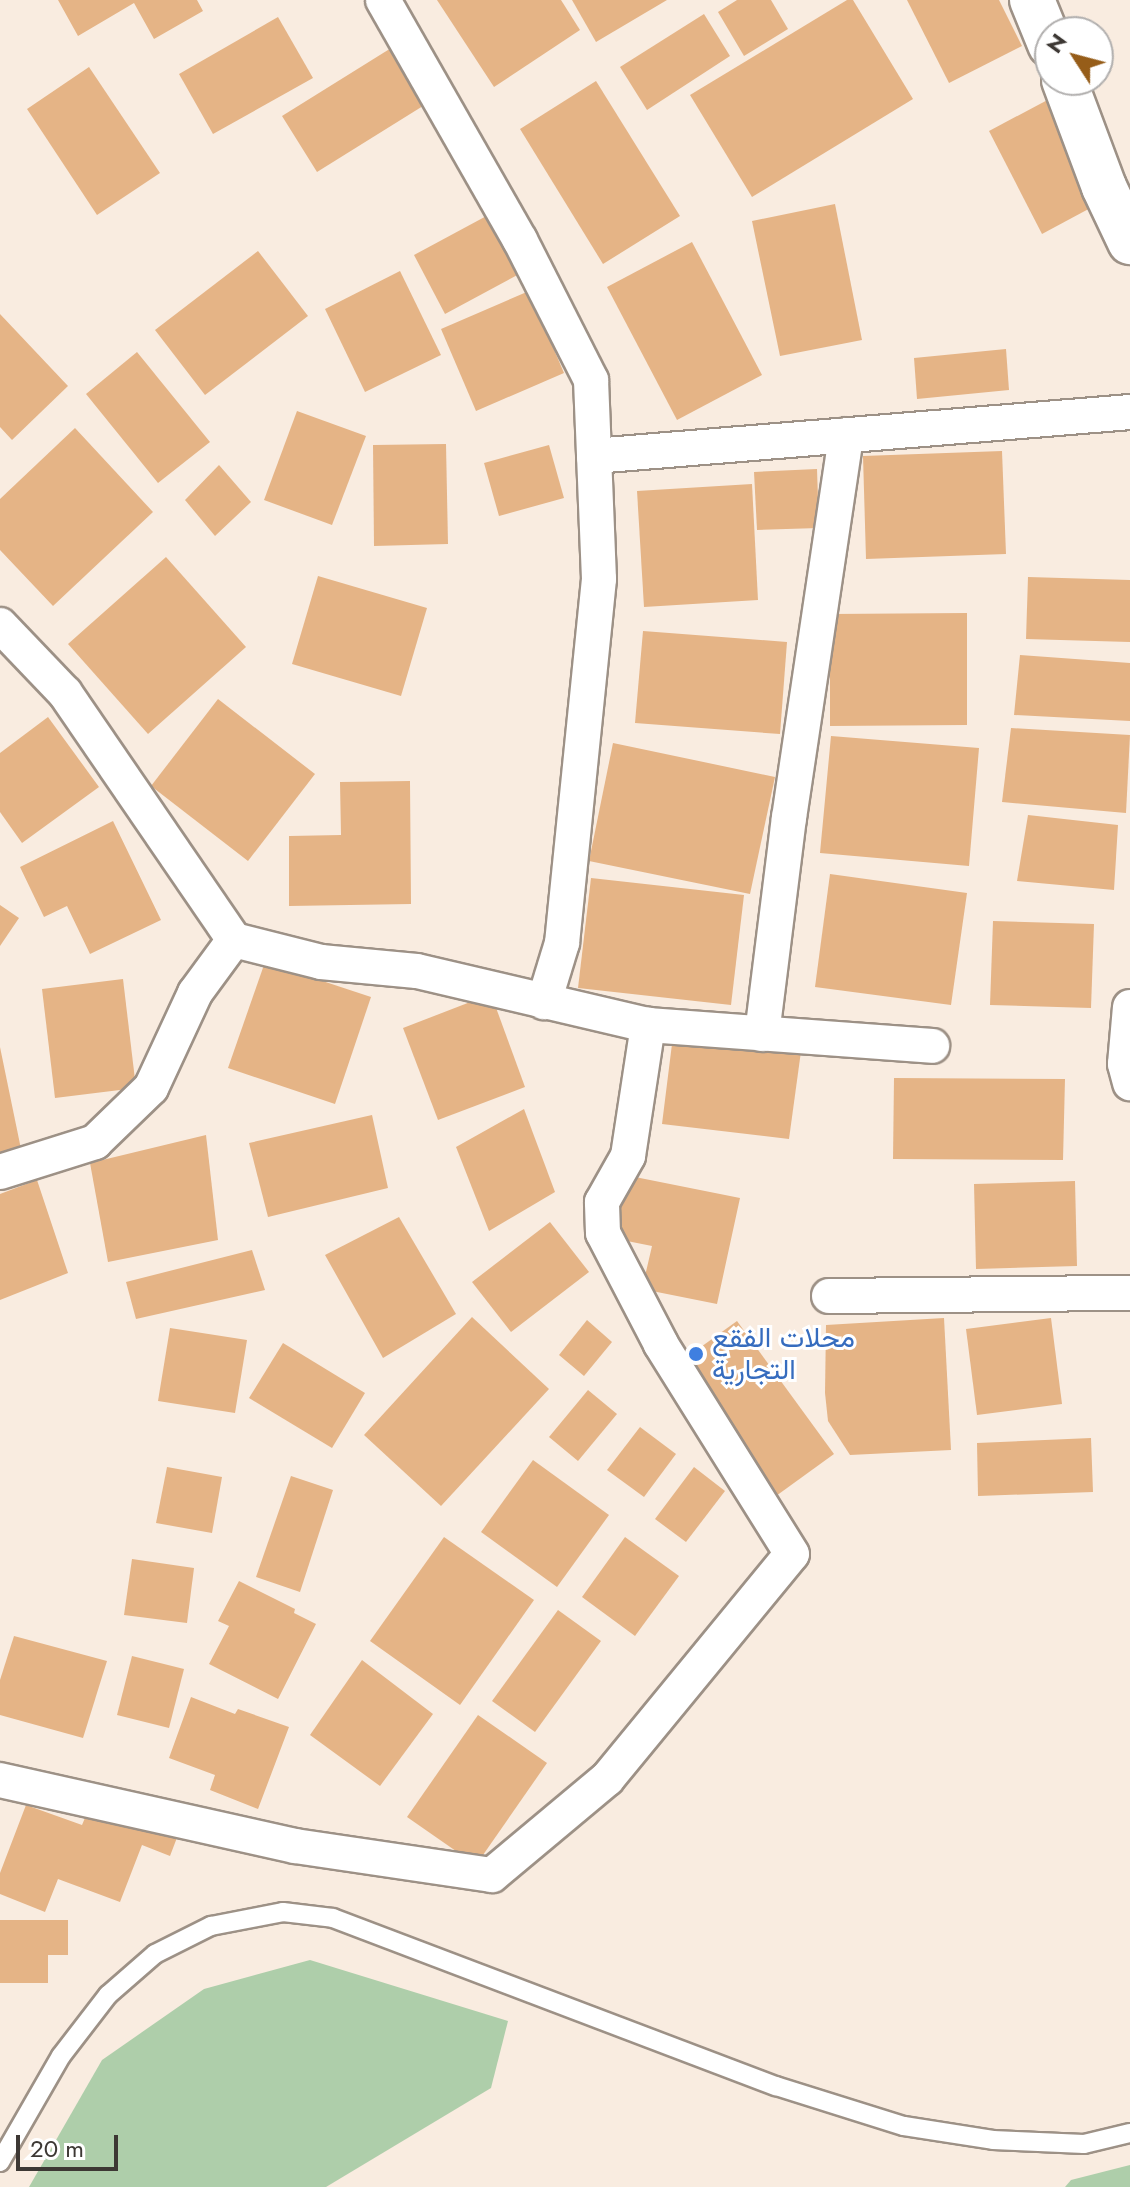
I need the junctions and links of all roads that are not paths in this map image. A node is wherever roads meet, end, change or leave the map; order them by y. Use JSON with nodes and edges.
{"nodes":[{"id":1,"x":383,"y":0,"type":"edge"},
{"id":2,"x":1070,"y":96,"type":"edge"},
{"id":3,"x":1128,"y":239,"type":"edge"},
{"id":4,"x":1130,"y":412,"type":"edge"},
{"id":5,"x":846,"y":435,"type":"junction"},
{"id":6,"x":594,"y":456,"type":"junction"},
{"id":7,"x":0,"y":625,"type":"edge"},
{"id":8,"x":234,"y":940,"type":"junction"},
{"id":9,"x":544,"y":1002,"type":"junction"},
{"id":10,"x":1130,"y":1007,"type":"edge"},
{"id":11,"x":648,"y":1025,"type":"junction"},
{"id":12,"x":762,"y":1034,"type":"junction"},
{"id":13,"x":1128,"y":1042,"type":"edge"},
{"id":14,"x":932,"y":1046,"type":"dead end"},
{"id":15,"x":1130,"y":1083,"type":"edge"},
{"id":16,"x":0,"y":1172,"type":"edge"},
{"id":17,"x":1130,"y":1293,"type":"edge"},
{"id":18,"x":829,"y":1296,"type":"dead end"},
{"id":19,"x":0,"y":1780,"type":"edge"},
{"id":20,"x":1130,"y":2133,"type":"edge"},
{"id":21,"x":0,"y":2162,"type":"edge"}],
"edges":[{"from":1,"to":6,"type":"street"},
{"from":2,"to":3,"type":"street"},
{"from":4,"to":5,"type":"street"},
{"from":5,"to":6,"type":"street"},
{"from":5,"to":12,"type":"street"},
{"from":6,"to":9,"type":"street"},
{"from":7,"to":8,"type":"street"},
{"from":8,"to":9,"type":"street"},
{"from":8,"to":16,"type":"street"},
{"from":9,"to":11,"type":"street"},
{"from":10,"to":13,"type":"street"},
{"from":11,"to":12,"type":"street"},
{"from":11,"to":19,"type":"street"},
{"from":12,"to":14,"type":"street"},
{"from":13,"to":15,"type":"street"},
{"from":17,"to":18,"type":"street"},
{"from":20,"to":21,"type":"lane"}]}
